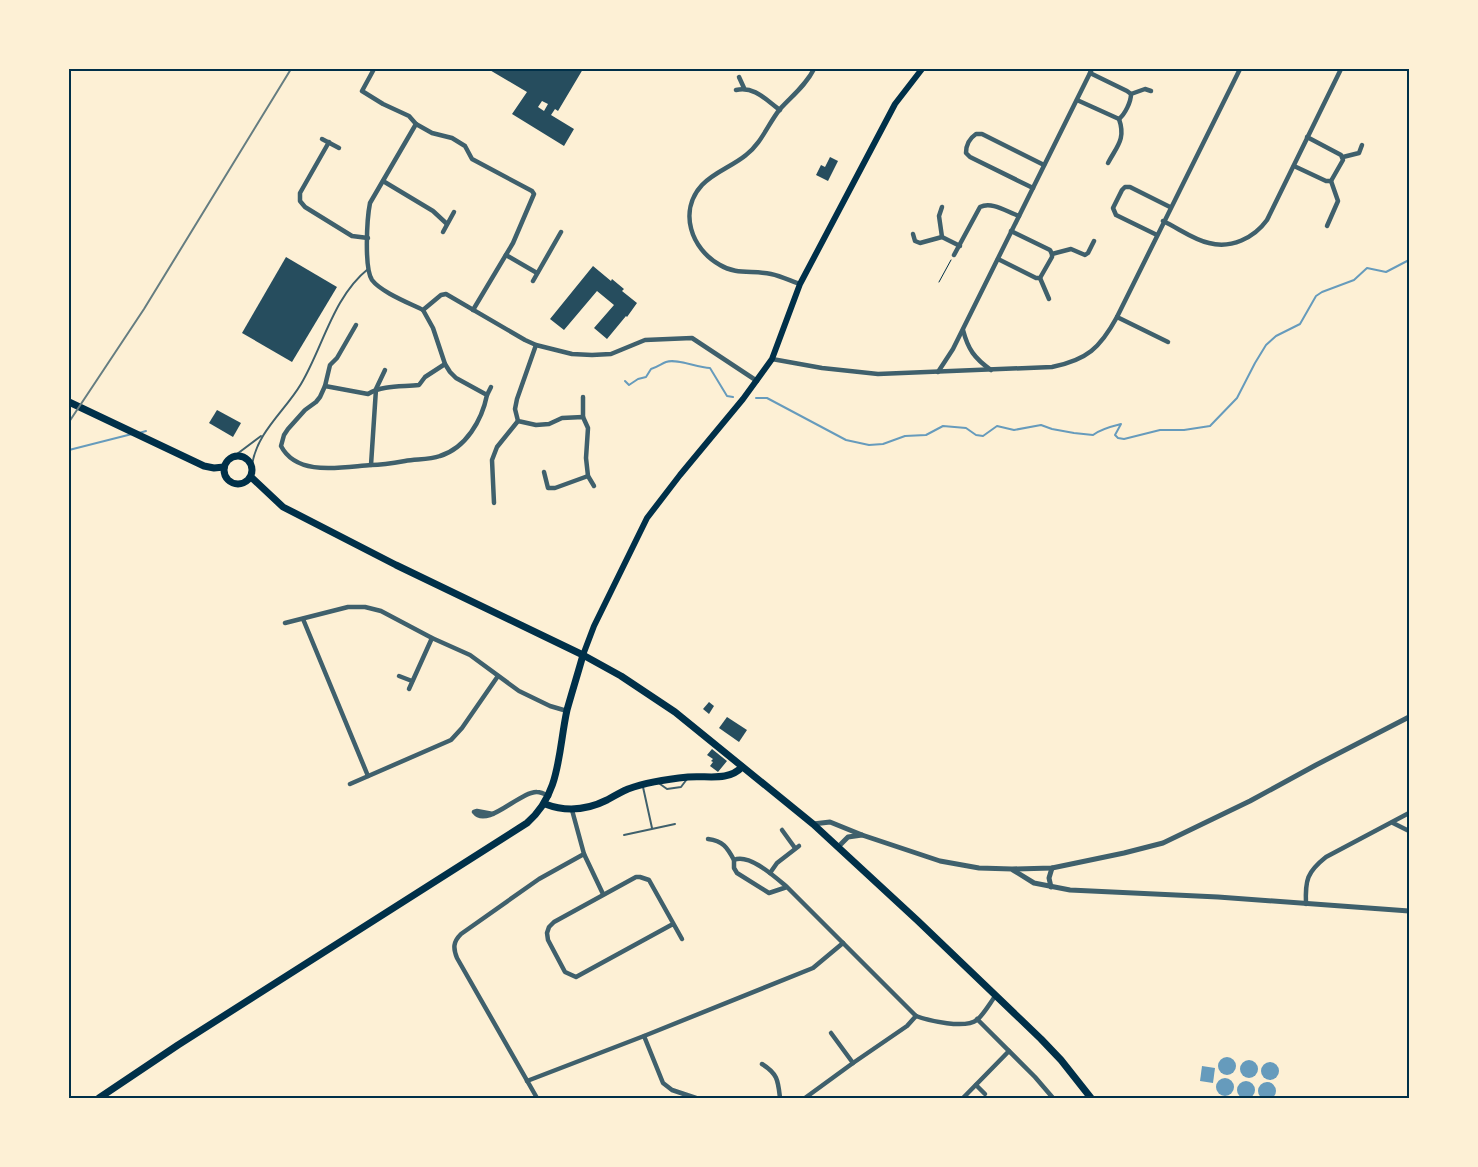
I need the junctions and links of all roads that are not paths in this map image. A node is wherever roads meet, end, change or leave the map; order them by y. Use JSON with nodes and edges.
{"nodes":[{"id":1,"x":374,"y":69,"type":"edge"},
{"id":2,"x":814,"y":69,"type":"edge"},
{"id":3,"x":922,"y":69,"type":"edge"},
{"id":4,"x":1240,"y":69,"type":"edge"},
{"id":5,"x":1341,"y":69,"type":"edge"},
{"id":6,"x":1091,"y":71,"type":"edge"},
{"id":7,"x":739,"y":77,"type":"dead end"},
{"id":8,"x":744,"y":88,"type":"junction"},
{"id":9,"x":736,"y":90,"type":"dead end"},
{"id":10,"x":1151,"y":91,"type":"dead end"},
{"id":11,"x":1131,"y":94,"type":"junction"},
{"id":12,"x":1077,"y":100,"type":"junction"},
{"id":13,"x":780,"y":110,"type":"junction"},
{"id":14,"x":1119,"y":119,"type":"junction"},
{"id":15,"x":416,"y":124,"type":"junction"},
{"id":16,"x":1307,"y":137,"type":"junction"},
{"id":17,"x":322,"y":139,"type":"dead end"},
{"id":18,"x":329,"y":142,"type":"junction"},
{"id":19,"x":1362,"y":145,"type":"dead end"},
{"id":20,"x":339,"y":148,"type":"dead end"},
{"id":21,"x":1343,"y":157,"type":"junction"},
{"id":22,"x":1108,"y":163,"type":"dead end"},
{"id":23,"x":1044,"y":165,"type":"junction"},
{"id":24,"x":1294,"y":166,"type":"junction"},
{"id":25,"x":383,"y":181,"type":"junction"},
{"id":26,"x":1330,"y":181,"type":"junction"},
{"id":27,"x":1033,"y":188,"type":"junction"},
{"id":28,"x":541,"y":191,"type":"dead end"},
{"id":29,"x":534,"y":194,"type":"junction"},
{"id":30,"x":942,"y":206,"type":"dead end"},
{"id":31,"x":1170,"y":207,"type":"junction"},
{"id":32,"x":454,"y":212,"type":"dead end"},
{"id":33,"x":1019,"y":216,"type":"junction"},
{"id":34,"x":1164,"y":221,"type":"junction"},
{"id":35,"x":447,"y":224,"type":"junction"},
{"id":36,"x":1327,"y":226,"type":"dead end"},
{"id":37,"x":1012,"y":231,"type":"junction"},
{"id":38,"x":443,"y":232,"type":"dead end"},
{"id":39,"x":561,"y":232,"type":"dead end"},
{"id":40,"x":912,"y":234,"type":"dead end"},
{"id":41,"x":1157,"y":235,"type":"junction"},
{"id":42,"x":368,"y":238,"type":"junction"},
{"id":43,"x":942,"y":238,"type":"junction"},
{"id":44,"x":1094,"y":241,"type":"dead end"},
{"id":45,"x":960,"y":246,"type":"junction"},
{"id":46,"x":1052,"y":254,"type":"junction"},
{"id":47,"x":506,"y":255,"type":"junction"},
{"id":48,"x":954,"y":255,"type":"road end"},
{"id":49,"x":998,"y":259,"type":"junction"},
{"id":50,"x":368,"y":269,"type":"junction"},
{"id":51,"x":537,"y":273,"type":"junction"},
{"id":52,"x":1040,"y":278,"type":"junction"},
{"id":53,"x":533,"y":281,"type":"dead end"},
{"id":54,"x":800,"y":284,"type":"junction"},
{"id":55,"x":1049,"y":299,"type":"dead end"},
{"id":56,"x":423,"y":310,"type":"junction"},
{"id":57,"x":473,"y":310,"type":"junction"},
{"id":58,"x":1117,"y":317,"type":"junction"},
{"id":59,"x":356,"y":325,"type":"dead end"},
{"id":60,"x":963,"y":330,"type":"junction"},
{"id":61,"x":1168,"y":342,"type":"dead end"},
{"id":62,"x":536,"y":345,"type":"junction"},
{"id":63,"x":772,"y":359,"type":"junction"},
{"id":64,"x":445,"y":364,"type":"junction"},
{"id":65,"x":385,"y":370,"type":"dead end"},
{"id":66,"x":991,"y":370,"type":"junction"},
{"id":67,"x":938,"y":372,"type":"junction"},
{"id":68,"x":757,"y":381,"type":"junction"},
{"id":69,"x":325,"y":386,"type":"junction"},
{"id":70,"x":491,"y":387,"type":"dead end"},
{"id":71,"x":376,"y":389,"type":"junction"},
{"id":72,"x":488,"y":395,"type":"junction"},
{"id":73,"x":583,"y":397,"type":"dead end"},
{"id":74,"x":69,"y":402,"type":"edge"},
{"id":75,"x":584,"y":417,"type":"junction"},
{"id":76,"x":518,"y":421,"type":"junction"},
{"id":77,"x":263,"y":434,"type":"junction"},
{"id":78,"x":233,"y":457,"type":"junction"},
{"id":79,"x":252,"y":465,"type":"junction"},
{"id":80,"x":371,"y":465,"type":"junction"},
{"id":81,"x":224,"y":467,"type":"junction"},
{"id":82,"x":544,"y":472,"type":"dead end"},
{"id":83,"x":588,"y":476,"type":"junction"},
{"id":84,"x":251,"y":477,"type":"junction"},
{"id":85,"x":594,"y":486,"type":"dead end"},
{"id":86,"x":494,"y":503,"type":"dead end"},
{"id":87,"x":303,"y":619,"type":"junction"},
{"id":88,"x":285,"y":623,"type":"dead end"},
{"id":89,"x":432,"y":638,"type":"junction"},
{"id":90,"x":583,"y":655,"type":"junction"},
{"id":91,"x":398,"y":676,"type":"dead end"},
{"id":92,"x":498,"y":676,"type":"junction"},
{"id":93,"x":412,"y":681,"type":"junction"},
{"id":94,"x":409,"y":689,"type":"dead end"},
{"id":95,"x":567,"y":711,"type":"junction"},
{"id":96,"x":1409,"y":718,"type":"edge"},
{"id":97,"x":742,"y":767,"type":"junction"},
{"id":98,"x":368,"y":776,"type":"junction"},
{"id":99,"x":350,"y":784,"type":"dead end"},
{"id":100,"x":643,"y":784,"type":"junction"},
{"id":101,"x":549,"y":796,"type":"junction"},
{"id":102,"x":544,"y":804,"type":"junction"},
{"id":103,"x":572,"y":810,"type":"junction"},
{"id":104,"x":493,"y":814,"type":"dead end"},
{"id":105,"x":1409,"y":814,"type":"edge"},
{"id":106,"x":1393,"y":823,"type":"junction"},
{"id":107,"x":675,"y":824,"type":"dead end"},
{"id":108,"x":813,"y":824,"type":"junction"},
{"id":109,"x":652,"y":828,"type":"junction"},
{"id":110,"x":782,"y":830,"type":"dead end"},
{"id":111,"x":1409,"y":831,"type":"edge"},
{"id":112,"x":624,"y":835,"type":"dead end"},
{"id":113,"x":862,"y":835,"type":"junction"},
{"id":114,"x":708,"y":839,"type":"dead end"},
{"id":115,"x":838,"y":847,"type":"junction"},
{"id":116,"x":584,"y":854,"type":"junction"},
{"id":117,"x":734,"y":860,"type":"junction"},
{"id":118,"x":1052,"y":868,"type":"junction"},
{"id":119,"x":1012,"y":869,"type":"junction"},
{"id":120,"x":770,"y":873,"type":"junction"},
{"id":121,"x":787,"y":887,"type":"junction"},
{"id":122,"x":1051,"y":887,"type":"junction"},
{"id":123,"x":603,"y":894,"type":"junction"},
{"id":124,"x":1306,"y":904,"type":"junction"},
{"id":125,"x":1409,"y":911,"type":"edge"},
{"id":126,"x":673,"y":924,"type":"junction"},
{"id":127,"x":682,"y":939,"type":"dead end"},
{"id":128,"x":843,"y":943,"type":"junction"},
{"id":129,"x":996,"y":994,"type":"junction"},
{"id":130,"x":916,"y":1016,"type":"junction"},
{"id":131,"x":977,"y":1019,"type":"junction"},
{"id":132,"x":830,"y":1033,"type":"dead end"},
{"id":133,"x":644,"y":1036,"type":"junction"},
{"id":134,"x":1009,"y":1051,"type":"junction"},
{"id":135,"x":853,"y":1063,"type":"junction"},
{"id":136,"x":762,"y":1064,"type":"dead end"},
{"id":137,"x":527,"y":1082,"type":"junction"},
{"id":138,"x":976,"y":1085,"type":"junction"},
{"id":139,"x":985,"y":1094,"type":"dead end"},
{"id":140,"x":100,"y":1098,"type":"edge"},
{"id":141,"x":537,"y":1098,"type":"edge"},
{"id":142,"x":696,"y":1098,"type":"edge"},
{"id":143,"x":780,"y":1098,"type":"edge"},
{"id":144,"x":805,"y":1098,"type":"edge"},
{"id":145,"x":963,"y":1098,"type":"edge"},
{"id":146,"x":1053,"y":1098,"type":"edge"},
{"id":147,"x":1091,"y":1098,"type":"edge"}],
"edges":[{"from":1,"to":15,"type":"street"},
{"from":2,"to":13,"type":"street"},
{"from":3,"to":54,"type":"main road"},
{"from":4,"to":31,"type":"street"},
{"from":5,"to":16,"type":"street"},
{"from":6,"to":11,"type":"street"},
{"from":6,"to":12,"type":"street"},
{"from":7,"to":8,"type":"street"},
{"from":8,"to":9,"type":"street"},
{"from":8,"to":13,"type":"street"},
{"from":10,"to":11,"type":"street"},
{"from":11,"to":14,"type":"street"},
{"from":12,"to":14,"type":"street"},
{"from":12,"to":23,"type":"street"},
{"from":13,"to":54,"type":"street"},
{"from":14,"to":22,"type":"street"},
{"from":15,"to":25,"type":"street"},
{"from":15,"to":29,"type":"street"},
{"from":16,"to":21,"type":"street"},
{"from":16,"to":24,"type":"street"},
{"from":17,"to":18,"type":"street"},
{"from":18,"to":20,"type":"street"},
{"from":18,"to":42,"type":"street"},
{"from":19,"to":21,"type":"street"},
{"from":21,"to":26,"type":"street"},
{"from":23,"to":27,"type":"street"},
{"from":23,"to":27,"type":"street"},
{"from":24,"to":26,"type":"street"},
{"from":24,"to":34,"type":"street"},
{"from":25,"to":35,"type":"street"},
{"from":25,"to":42,"type":"street"},
{"from":26,"to":36,"type":"street"},
{"from":27,"to":33,"type":"street"},
{"from":28,"to":29,"type":"street"},
{"from":29,"to":47,"type":"street"},
{"from":30,"to":43,"type":"street"},
{"from":31,"to":34,"type":"street"},
{"from":31,"to":41,"type":"street"},
{"from":32,"to":35,"type":"street"},
{"from":33,"to":37,"type":"street"},
{"from":33,"to":45,"type":"street"},
{"from":34,"to":41,"type":"street"},
{"from":35,"to":38,"type":"street"},
{"from":37,"to":46,"type":"street"},
{"from":37,"to":49,"type":"street"},
{"from":39,"to":51,"type":"street"},
{"from":40,"to":43,"type":"street"},
{"from":41,"to":58,"type":"street"},
{"from":42,"to":50,"type":"street"},
{"from":43,"to":45,"type":"street"},
{"from":44,"to":46,"type":"street"},
{"from":45,"to":48,"type":"street"},
{"from":46,"to":52,"type":"street"},
{"from":47,"to":51,"type":"street"},
{"from":47,"to":57,"type":"street"},
{"from":49,"to":52,"type":"street"},
{"from":49,"to":60,"type":"street"},
{"from":50,"to":56,"type":"street"},
{"from":50,"to":77,"type":"lane"},
{"from":51,"to":53,"type":"street"},
{"from":52,"to":55,"type":"street"},
{"from":54,"to":63,"type":"main road"},
{"from":56,"to":57,"type":"street"},
{"from":56,"to":64,"type":"street"},
{"from":57,"to":62,"type":"street"},
{"from":58,"to":61,"type":"street"},
{"from":58,"to":66,"type":"street"},
{"from":59,"to":69,"type":"street"},
{"from":60,"to":66,"type":"street"},
{"from":60,"to":67,"type":"street"},
{"from":62,"to":68,"type":"street"},
{"from":62,"to":76,"type":"street"},
{"from":63,"to":67,"type":"street"},
{"from":63,"to":68,"type":"main road"},
{"from":64,"to":71,"type":"street"},
{"from":64,"to":72,"type":"street"},
{"from":65,"to":71,"type":"street"},
{"from":66,"to":67,"type":"street"},
{"from":68,"to":90,"type":"main road"},
{"from":69,"to":71,"type":"street"},
{"from":69,"to":80,"type":"street"},
{"from":70,"to":72,"type":"street"},
{"from":71,"to":80,"type":"street"},
{"from":72,"to":80,"type":"street"},
{"from":73,"to":75,"type":"street"},
{"from":74,"to":81,"type":"main road"},
{"from":75,"to":76,"type":"street"},
{"from":75,"to":83,"type":"street"},
{"from":76,"to":86,"type":"street"},
{"from":77,"to":78,"type":"lane"},
{"from":77,"to":79,"type":"lane"},
{"from":78,"to":79,"type":"main road"},
{"from":78,"to":81,"type":"main road"},
{"from":79,"to":84,"type":"main road"},
{"from":81,"to":84,"type":"main road"},
{"from":82,"to":83,"type":"street"},
{"from":83,"to":85,"type":"street"},
{"from":84,"to":90,"type":"main road"},
{"from":87,"to":88,"type":"street"},
{"from":87,"to":89,"type":"street"},
{"from":87,"to":98,"type":"street"},
{"from":89,"to":92,"type":"street"},
{"from":89,"to":93,"type":"street"},
{"from":90,"to":95,"type":"main road"},
{"from":90,"to":97,"type":"main road"},
{"from":91,"to":93,"type":"street"},
{"from":92,"to":95,"type":"street"},
{"from":92,"to":98,"type":"street"},
{"from":93,"to":94,"type":"street"},
{"from":95,"to":101,"type":"main road"},
{"from":96,"to":118,"type":"street"},
{"from":97,"to":100,"type":"main road"},
{"from":97,"to":108,"type":"main road"},
{"from":98,"to":99,"type":"street"},
{"from":100,"to":103,"type":"main road"},
{"from":100,"to":109,"type":"lane"},
{"from":101,"to":102,"type":"main road"},
{"from":101,"to":104,"type":"street"},
{"from":102,"to":103,"type":"main road"},
{"from":102,"to":140,"type":"main road"},
{"from":103,"to":116,"type":"street"},
{"from":105,"to":106,"type":"street"},
{"from":106,"to":111,"type":"street"},
{"from":106,"to":124,"type":"street"},
{"from":107,"to":109,"type":"lane"},
{"from":108,"to":113,"type":"street"},
{"from":108,"to":115,"type":"main road"},
{"from":109,"to":112,"type":"lane"},
{"from":110,"to":120,"type":"street"},
{"from":113,"to":115,"type":"street"},
{"from":113,"to":119,"type":"street"},
{"from":114,"to":117,"type":"street"},
{"from":115,"to":129,"type":"main road"},
{"from":116,"to":123,"type":"street"},
{"from":116,"to":137,"type":"street"},
{"from":117,"to":120,"type":"street"},
{"from":117,"to":121,"type":"street"},
{"from":118,"to":119,"type":"street"},
{"from":118,"to":122,"type":"street"},
{"from":119,"to":122,"type":"street"},
{"from":120,"to":121,"type":"street"},
{"from":121,"to":128,"type":"street"},
{"from":122,"to":124,"type":"street"},
{"from":123,"to":126,"type":"street"},
{"from":123,"to":126,"type":"street"},
{"from":124,"to":125,"type":"street"},
{"from":126,"to":127,"type":"street"},
{"from":128,"to":130,"type":"street"},
{"from":128,"to":133,"type":"street"},
{"from":129,"to":131,"type":"street"},
{"from":129,"to":147,"type":"main road"},
{"from":130,"to":131,"type":"street"},
{"from":130,"to":135,"type":"street"},
{"from":131,"to":134,"type":"street"},
{"from":132,"to":135,"type":"street"},
{"from":133,"to":137,"type":"street"},
{"from":133,"to":142,"type":"street"},
{"from":134,"to":138,"type":"street"},
{"from":134,"to":146,"type":"street"},
{"from":135,"to":144,"type":"street"},
{"from":136,"to":143,"type":"street"},
{"from":137,"to":141,"type":"street"},
{"from":138,"to":139,"type":"street"},
{"from":138,"to":145,"type":"street"}]}
